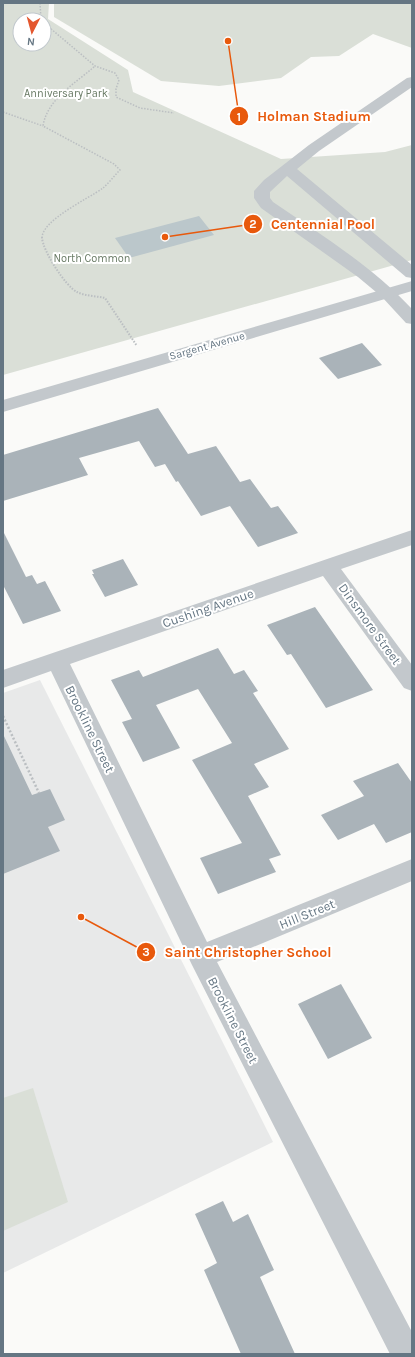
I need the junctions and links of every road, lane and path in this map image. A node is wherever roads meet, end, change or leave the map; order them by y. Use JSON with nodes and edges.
{"nodes":[{"id":1,"x":52,"y":30,"type":"edge"},
{"id":2,"x":95,"y":66,"type":"junction"},
{"id":3,"x":412,"y":81,"type":"edge"},
{"id":4,"x":3,"y":112,"type":"edge"},
{"id":5,"x":174,"y":114,"type":"dead end"},
{"id":6,"x":43,"y":126,"type":"junction"},
{"id":7,"x":288,"y":169,"type":"junction"},
{"id":8,"x":412,"y":273,"type":"edge"},
{"id":9,"x":412,"y":286,"type":"edge"},
{"id":10,"x":388,"y":293,"type":"junction"},
{"id":11,"x":412,"y":318,"type":"edge"},
{"id":12,"x":149,"y":363,"type":"junction"},
{"id":13,"x":3,"y":406,"type":"edge"},
{"id":14,"x":412,"y":537,"type":"edge"},
{"id":15,"x":328,"y":566,"type":"junction"},
{"id":16,"x":56,"y":660,"type":"junction"},
{"id":17,"x":3,"y":679,"type":"edge"},
{"id":18,"x":412,"y":682,"type":"edge"},
{"id":19,"x":3,"y":716,"type":"edge"},
{"id":20,"x":39,"y":793,"type":"dead end"},
{"id":21,"x":412,"y":870,"type":"edge"},
{"id":22,"x":201,"y":957,"type":"junction"},
{"id":23,"x":407,"y":1346,"type":"edge"}],
"edges":[{"from":1,"to":2,"type":"path"},
{"from":2,"to":5,"type":"path"},
{"from":2,"to":6,"type":"path"},
{"from":3,"to":7,"type":"street"},
{"from":4,"to":6,"type":"path"},
{"from":6,"to":12,"type":"path"},
{"from":7,"to":8,"type":"street"},
{"from":7,"to":10,"type":"street"},
{"from":9,"to":10,"type":"street","name":"Sargent Avenue"},
{"from":10,"to":11,"type":"street"},
{"from":10,"to":12,"type":"street","name":"Sargent Avenue"},
{"from":12,"to":13,"type":"street","name":"Sargent Avenue"},
{"from":14,"to":15,"type":"street","name":"Cushing Avenue"},
{"from":15,"to":16,"type":"street","name":"Cushing Avenue"},
{"from":15,"to":18,"type":"street","name":"Dinsmore Street"},
{"from":16,"to":17,"type":"street","name":"Cushing Avenue"},
{"from":16,"to":22,"type":"street","name":"Brookline Street"},
{"from":19,"to":20,"type":"path"},
{"from":21,"to":22,"type":"street","name":"Hill Street"},
{"from":22,"to":23,"type":"street","name":"Brookline Street"}]}
